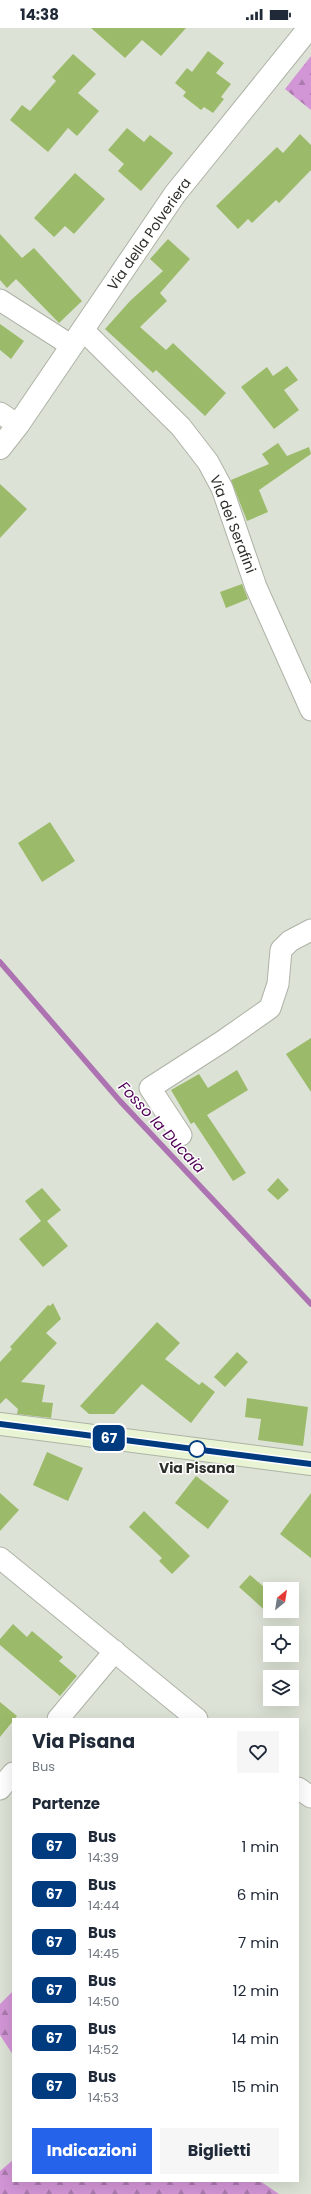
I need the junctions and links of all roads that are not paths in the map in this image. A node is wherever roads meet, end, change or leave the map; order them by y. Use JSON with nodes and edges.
{"nodes":[{"id":1,"x":309,"y":28,"type":"edge"},
{"id":2,"x":0,"y":300,"type":"edge"},
{"id":3,"x":77,"y":338,"type":"junction"},
{"id":4,"x":0,"y":413,"type":"edge"},
{"id":5,"x":18,"y":425,"type":"junction"},
{"id":6,"x":0,"y":448,"type":"edge"},
{"id":7,"x":311,"y":710,"type":"edge"},
{"id":8,"x":311,"y":930,"type":"edge"},
{"id":9,"x":181,"y":1135,"type":"dead end"},
{"id":10,"x":0,"y":1424,"type":"edge"},
{"id":11,"x":311,"y":1464,"type":"edge"},
{"id":12,"x":0,"y":1558,"type":"edge"},
{"id":13,"x":115,"y":1651,"type":"junction"},
{"id":14,"x":59,"y":1718,"type":"edge"},
{"id":15,"x":197,"y":1718,"type":"edge"},
{"id":16,"x":12,"y":1774,"type":"edge"},
{"id":17,"x":0,"y":1789,"type":"edge"},
{"id":18,"x":299,"y":1789,"type":"edge"},
{"id":19,"x":311,"y":1797,"type":"edge"}],
"edges":[{"from":1,"to":3,"type":"street","name":"Via della Polveriera"},
{"from":2,"to":3,"type":"street","name":"Via dei Serafini"},
{"from":3,"to":5,"type":"street","name":"Via della Polveriera"},
{"from":3,"to":7,"type":"street","name":"Via dei Serafini"},
{"from":4,"to":5,"type":"street"},
{"from":5,"to":6,"type":"street","name":"Via della Polveriera"},
{"from":8,"to":9,"type":"street"},
{"from":10,"to":11,"type":"main road"},
{"from":12,"to":13,"type":"street"},
{"from":13,"to":14,"type":"street"},
{"from":13,"to":15,"type":"street"},
{"from":16,"to":17,"type":"street"},
{"from":18,"to":19,"type":"street"}]}
